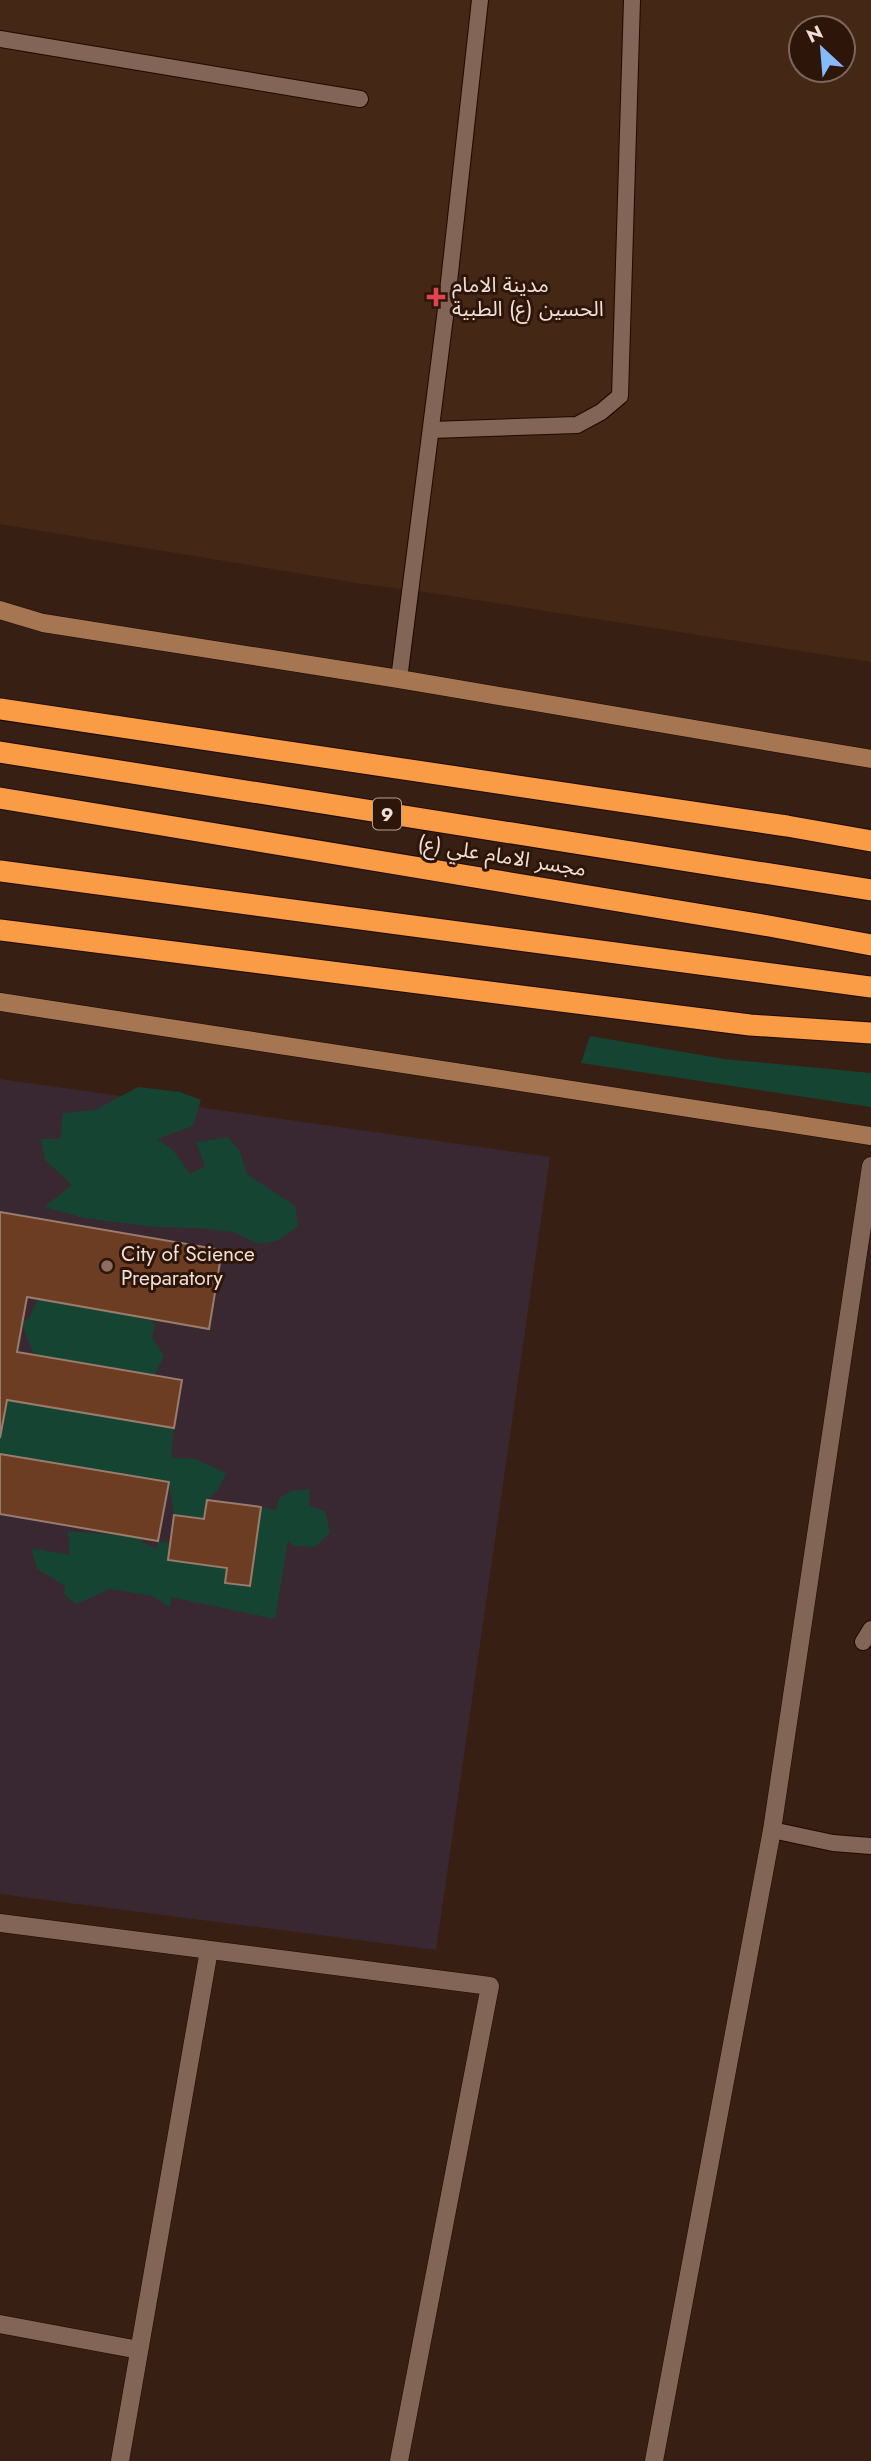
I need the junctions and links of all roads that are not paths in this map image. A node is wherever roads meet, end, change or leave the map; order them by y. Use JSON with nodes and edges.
{"nodes":[{"id":1,"x":480,"y":0,"type":"edge"},
{"id":2,"x":632,"y":0,"type":"edge"},
{"id":3,"x":0,"y":39,"type":"edge"},
{"id":4,"x":360,"y":99,"type":"dead end"},
{"id":5,"x":431,"y":430,"type":"junction"},
{"id":6,"x":0,"y":610,"type":"edge"},
{"id":7,"x":399,"y":679,"type":"junction"},
{"id":8,"x":0,"y":709,"type":"edge"},
{"id":9,"x":0,"y":752,"type":"edge"},
{"id":10,"x":871,"y":758,"type":"edge"},
{"id":11,"x":0,"y":798,"type":"edge"},
{"id":12,"x":871,"y":841,"type":"edge"},
{"id":13,"x":0,"y":871,"type":"edge"},
{"id":14,"x":871,"y":890,"type":"edge"},
{"id":15,"x":0,"y":930,"type":"edge"},
{"id":16,"x":871,"y":945,"type":"edge"},
{"id":17,"x":871,"y":988,"type":"edge"},
{"id":18,"x":0,"y":1002,"type":"edge"},
{"id":19,"x":871,"y":1033,"type":"edge"},
{"id":20,"x":871,"y":1136,"type":"edge"},
{"id":21,"x":871,"y":1166,"type":"edge"},
{"id":22,"x":772,"y":1830,"type":"junction"},
{"id":23,"x":871,"y":1846,"type":"edge"},
{"id":24,"x":0,"y":1923,"type":"edge"},
{"id":25,"x":209,"y":1950,"type":"junction"},
{"id":26,"x":0,"y":2324,"type":"edge"},
{"id":27,"x":139,"y":2350,"type":"junction"},
{"id":28,"x":120,"y":2461,"type":"edge"},
{"id":29,"x":399,"y":2461,"type":"edge"},
{"id":30,"x":654,"y":2461,"type":"edge"}],
"edges":[{"from":1,"to":5,"type":"lane"},
{"from":2,"to":5,"type":"lane"},
{"from":3,"to":4,"type":"lane"},
{"from":5,"to":7,"type":"lane"},
{"from":6,"to":7,"type":"main road"},
{"from":7,"to":10,"type":"main road"},
{"from":8,"to":12,"type":"highway"},
{"from":9,"to":14,"type":"highway","name":"مجسر الامام علي (ع)","number":"9"},
{"from":11,"to":16,"type":"highway","name":"مجسر الامام علي (ع)","number":"9"},
{"from":13,"to":17,"type":"highway"},
{"from":15,"to":19,"type":"highway"},
{"from":18,"to":20,"type":"main road"},
{"from":21,"to":22,"type":"street"},
{"from":22,"to":23,"type":"lane"},
{"from":22,"to":30,"type":"street"},
{"from":24,"to":25,"type":"street"},
{"from":25,"to":27,"type":"street"},
{"from":25,"to":29,"type":"street"},
{"from":26,"to":27,"type":"street"},
{"from":27,"to":28,"type":"street"}]}
